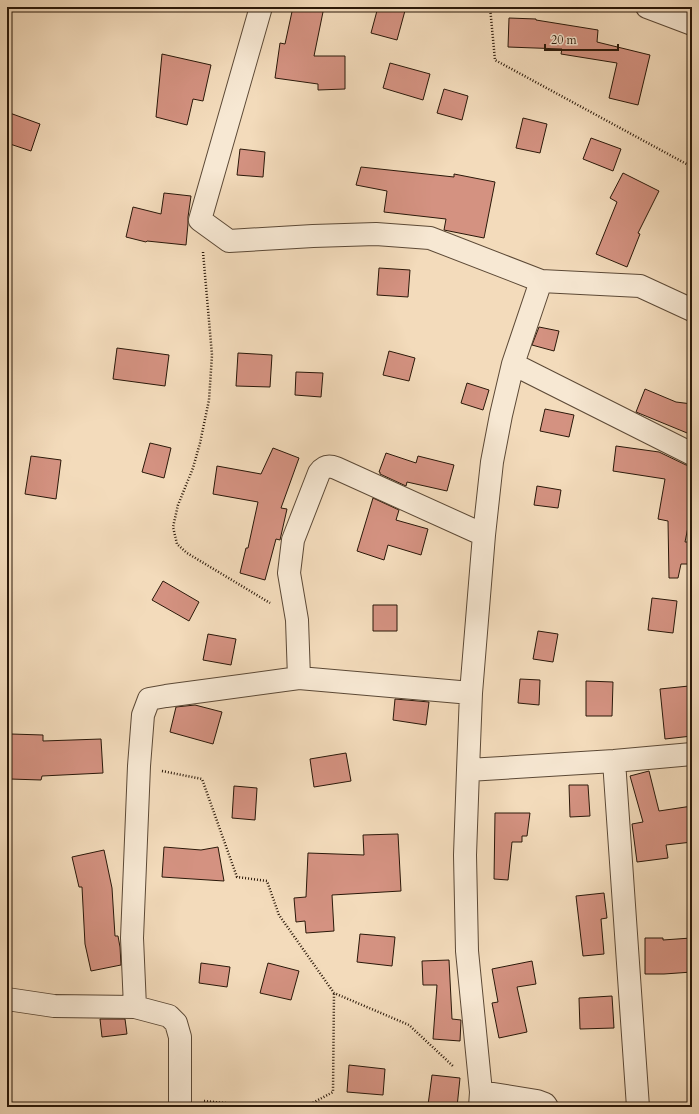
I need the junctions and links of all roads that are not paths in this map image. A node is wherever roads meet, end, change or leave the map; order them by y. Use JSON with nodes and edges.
{"nodes":[{"id":1,"x":261,"y":7,"type":"edge"},
{"id":2,"x":647,"y":7,"type":"edge"},
{"id":3,"x":692,"y":24,"type":"edge"},
{"id":4,"x":541,"y":281,"type":"junction"},
{"id":5,"x":692,"y":310,"type":"edge"},
{"id":6,"x":513,"y":364,"type":"junction"},
{"id":7,"x":692,"y":454,"type":"edge"},
{"id":8,"x":484,"y":535,"type":"junction"},
{"id":9,"x":299,"y":678,"type":"junction"},
{"id":10,"x":472,"y":693,"type":"junction"},
{"id":11,"x":692,"y":754,"type":"edge"},
{"id":12,"x":614,"y":761,"type":"junction"},
{"id":13,"x":468,"y":770,"type":"junction"},
{"id":14,"x":7,"y":999,"type":"edge"},
{"id":15,"x":135,"y":1007,"type":"junction"},
{"id":16,"x":480,"y":1099,"type":"edge"},
{"id":17,"x":180,"y":1103,"type":"edge"},
{"id":18,"x":547,"y":1107,"type":"edge"},
{"id":19,"x":638,"y":1107,"type":"edge"}],
"edges":[{"from":1,"to":4,"type":"street"},
{"from":2,"to":3,"type":"street"},
{"from":4,"to":5,"type":"street"},
{"from":4,"to":6,"type":"street"},
{"from":6,"to":7,"type":"street"},
{"from":6,"to":8,"type":"street"},
{"from":8,"to":9,"type":"street"},
{"from":8,"to":10,"type":"street"},
{"from":9,"to":10,"type":"street"},
{"from":9,"to":15,"type":"street"},
{"from":10,"to":13,"type":"street"},
{"from":11,"to":12,"type":"street"},
{"from":12,"to":13,"type":"street"},
{"from":12,"to":19,"type":"street"},
{"from":13,"to":16,"type":"street"},
{"from":14,"to":15,"type":"street"},
{"from":15,"to":17,"type":"street"},
{"from":16,"to":18,"type":"street"}]}
